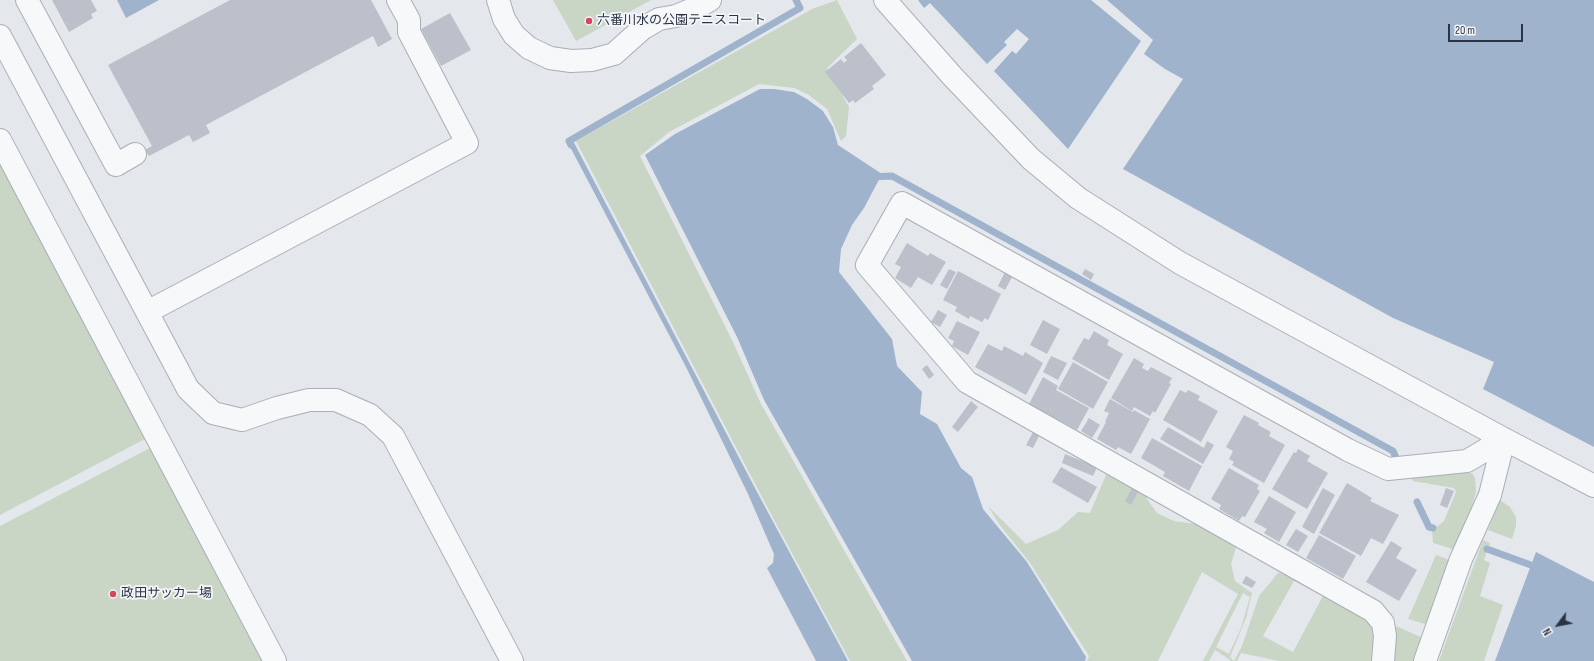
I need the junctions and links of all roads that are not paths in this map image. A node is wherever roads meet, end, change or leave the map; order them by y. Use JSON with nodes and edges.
{"nodes":[{"id":1,"x":27,"y":0,"type":"edge"},
{"id":2,"x":398,"y":0,"type":"edge"},
{"id":3,"x":498,"y":0,"type":"edge"},
{"id":4,"x":885,"y":0,"type":"edge"},
{"id":5,"x":707,"y":1,"type":"edge"},
{"id":6,"x":0,"y":36,"type":"edge"},
{"id":7,"x":0,"y":140,"type":"edge"},
{"id":8,"x":135,"y":154,"type":"dead end"},
{"id":9,"x":147,"y":312,"type":"junction"},
{"id":10,"x":1504,"y":439,"type":"junction"},
{"id":11,"x":1594,"y":486,"type":"edge"},
{"id":12,"x":275,"y":661,"type":"edge"},
{"id":13,"x":512,"y":661,"type":"edge"},
{"id":14,"x":1383,"y":661,"type":"edge"},
{"id":15,"x":1425,"y":661,"type":"edge"}],
"edges":[{"from":1,"to":8,"type":"street"},
{"from":2,"to":9,"type":"street"},
{"from":3,"to":5,"type":"street"},
{"from":4,"to":10,"type":"street"},
{"from":6,"to":9,"type":"street"},
{"from":7,"to":12,"type":"street"},
{"from":9,"to":13,"type":"street"},
{"from":10,"to":11,"type":"street"},
{"from":10,"to":14,"type":"street"},
{"from":10,"to":15,"type":"street"}]}
